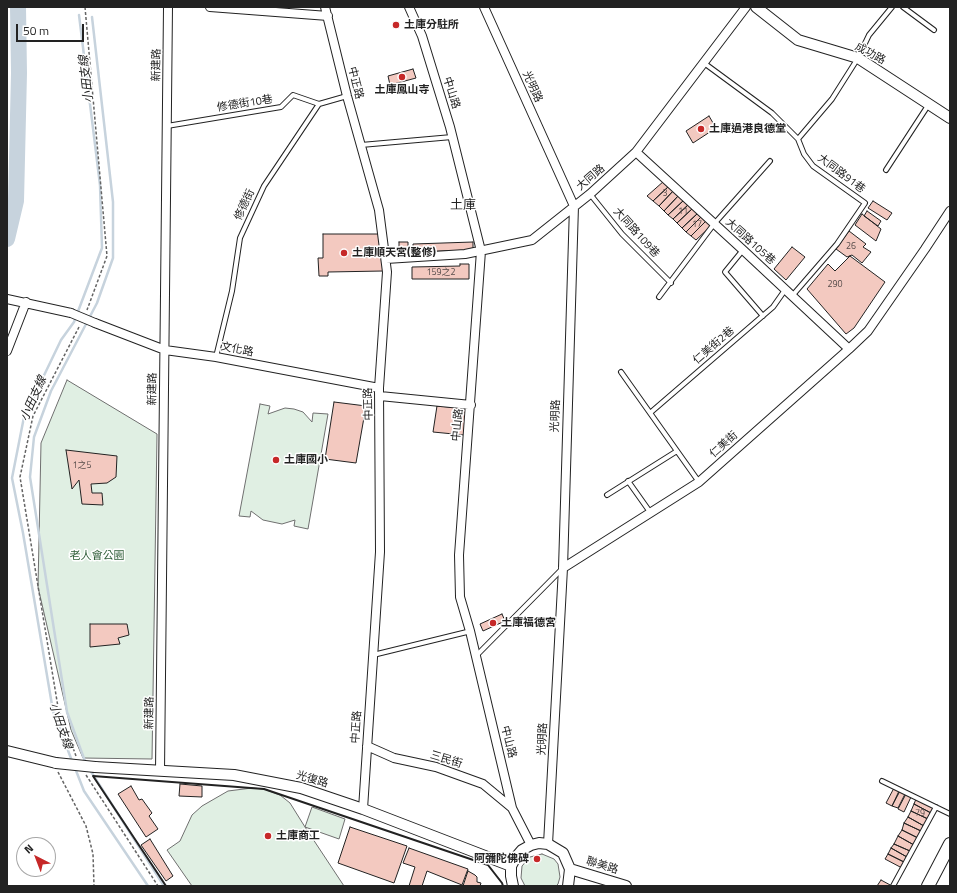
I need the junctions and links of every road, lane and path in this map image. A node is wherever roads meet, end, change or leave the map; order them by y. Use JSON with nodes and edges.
{"nodes":[{"id":1,"x":85,"y":7,"type":"edge"},
{"id":2,"x":168,"y":7,"type":"edge"},
{"id":3,"x":210,"y":7,"type":"edge"},
{"id":4,"x":325,"y":7,"type":"edge"},
{"id":5,"x":409,"y":7,"type":"edge"},
{"id":6,"x":484,"y":7,"type":"edge"},
{"id":7,"x":746,"y":7,"type":"edge"},
{"id":8,"x":756,"y":7,"type":"edge"},
{"id":9,"x":892,"y":7,"type":"edge"},
{"id":10,"x":903,"y":7,"type":"edge"},
{"id":11,"x":328,"y":16,"type":"junction"},
{"id":12,"x":934,"y":30,"type":"dead end"},
{"id":13,"x":858,"y":58,"type":"junction"},
{"id":14,"x":704,"y":63,"type":"junction"},
{"id":15,"x":347,"y":96,"type":"junction"},
{"id":16,"x":319,"y":104,"type":"junction"},
{"id":17,"x":929,"y":104,"type":"junction"},
{"id":18,"x":950,"y":118,"type":"edge"},
{"id":19,"x":167,"y":126,"type":"junction"},
{"id":20,"x":452,"y":136,"type":"junction"},
{"id":21,"x":798,"y":139,"type":"junction"},
{"id":22,"x":361,"y":145,"type":"junction"},
{"id":23,"x":636,"y":152,"type":"junction"},
{"id":24,"x":770,"y":161,"type":"dead end"},
{"id":25,"x":886,"y":170,"type":"dead end"},
{"id":26,"x":590,"y":194,"type":"junction"},
{"id":27,"x":574,"y":206,"type":"junction"},
{"id":28,"x":950,"y":211,"type":"edge"},
{"id":29,"x":714,"y":224,"type":"junction"},
{"id":30,"x":743,"y":250,"type":"junction"},
{"id":31,"x":481,"y":251,"type":"junction"},
{"id":32,"x":386,"y":259,"type":"junction"},
{"id":33,"x":671,"y":283,"type":"junction"},
{"id":34,"x":789,"y":293,"type":"junction"},
{"id":35,"x":659,"y":297,"type":"dead end"},
{"id":36,"x":7,"y":299,"type":"edge"},
{"id":37,"x":26,"y":302,"type":"junction"},
{"id":38,"x":763,"y":316,"type":"junction"},
{"id":39,"x":84,"y":318,"type":"junction"},
{"id":40,"x":848,"y":349,"type":"junction"},
{"id":41,"x":165,"y":350,"type":"junction"},
{"id":42,"x":7,"y":351,"type":"edge"},
{"id":43,"x":216,"y":357,"type":"junction"},
{"id":44,"x":621,"y":372,"type":"dead end"},
{"id":45,"x":380,"y":392,"type":"junction"},
{"id":46,"x":471,"y":405,"type":"junction"},
{"id":47,"x":650,"y":413,"type":"junction"},
{"id":48,"x":677,"y":451,"type":"junction"},
{"id":49,"x":628,"y":481,"type":"junction"},
{"id":50,"x":699,"y":482,"type":"junction"},
{"id":51,"x":607,"y":495,"type":"dead end"},
{"id":52,"x":650,"y":512,"type":"junction"},
{"id":53,"x":563,"y":568,"type":"junction"},
{"id":54,"x":472,"y":631,"type":"junction"},
{"id":55,"x":373,"y":655,"type":"junction"},
{"id":56,"x":475,"y":657,"type":"junction"},
{"id":57,"x":367,"y":746,"type":"junction"},
{"id":58,"x":7,"y":751,"type":"edge"},
{"id":59,"x":56,"y":763,"type":"junction"},
{"id":60,"x":80,"y":765,"type":"junction"},
{"id":61,"x":160,"y":771,"type":"junction"},
{"id":62,"x":882,"y":781,"type":"dead end"},
{"id":63,"x":936,"y":807,"type":"junction"},
{"id":64,"x":512,"y":808,"type":"junction"},
{"id":65,"x":363,"y":809,"type":"junction"},
{"id":66,"x":950,"y":814,"type":"edge"},
{"id":67,"x":548,"y":844,"type":"junction"},
{"id":68,"x":950,"y":844,"type":"edge"},
{"id":69,"x":531,"y":845,"type":"junction"},
{"id":70,"x":511,"y":866,"type":"junction"},
{"id":71,"x":570,"y":869,"type":"junction"},
{"id":72,"x":94,"y":886,"type":"edge"},
{"id":73,"x":158,"y":886,"type":"edge"},
{"id":74,"x":513,"y":886,"type":"edge"},
{"id":75,"x":568,"y":886,"type":"edge"},
{"id":76,"x":626,"y":886,"type":"edge"},
{"id":77,"x":894,"y":886,"type":"edge"},
{"id":78,"x":928,"y":886,"type":"edge"}],
"edges":[{"from":1,"to":39,"type":"path"},
{"from":2,"to":19,"type":"street","name":"新建路"},
{"from":3,"to":11,"type":"street"},
{"from":4,"to":11,"type":"street","name":"中正路"},
{"from":5,"to":20,"type":"street","name":"中山路"},
{"from":6,"to":27,"type":"street","name":"光明路"},
{"from":7,"to":14,"type":"street","name":"大同路"},
{"from":8,"to":13,"type":"street","name":"成功路"},
{"from":9,"to":13,"type":"lane"},
{"from":10,"to":12,"type":"lane"},
{"from":11,"to":15,"type":"street","name":"中正路"},
{"from":13,"to":17,"type":"street","name":"成功路"},
{"from":13,"to":21,"type":"lane"},
{"from":14,"to":21,"type":"lane","name":"大同路91巷"},
{"from":14,"to":23,"type":"street","name":"大同路"},
{"from":15,"to":16,"type":"lane"},
{"from":15,"to":22,"type":"street","name":"中正路"},
{"from":16,"to":19,"type":"lane","name":"修德街10巷"},
{"from":16,"to":43,"type":"lane","name":"修德街"},
{"from":17,"to":18,"type":"street","name":"成功路"},
{"from":17,"to":25,"type":"lane"},
{"from":19,"to":41,"type":"street","name":"新建路"},
{"from":20,"to":22,"type":"lane"},
{"from":20,"to":31,"type":"street","name":"中山路"},
{"from":21,"to":34,"type":"lane","name":"大同路91巷"},
{"from":22,"to":32,"type":"street","name":"中正路"},
{"from":23,"to":26,"type":"street","name":"大同路"},
{"from":23,"to":29,"type":"street","name":"大同路105巷"},
{"from":24,"to":29,"type":"lane"},
{"from":26,"to":27,"type":"street","name":"大同路"},
{"from":26,"to":33,"type":"lane","name":"大同路109巷"},
{"from":27,"to":31,"type":"street","name":"大同路"},
{"from":27,"to":53,"type":"street","name":"光明路"},
{"from":28,"to":40,"type":"street","name":"仁美街"},
{"from":29,"to":30,"type":"street","name":"大同路105巷"},
{"from":29,"to":33,"type":"lane"},
{"from":30,"to":34,"type":"street","name":"大同路105巷"},
{"from":30,"to":38,"type":"lane"},
{"from":31,"to":32,"type":"street","name":"大同路"},
{"from":31,"to":46,"type":"street","name":"中山路"},
{"from":32,"to":45,"type":"street","name":"中正路"},
{"from":33,"to":35,"type":"lane"},
{"from":34,"to":38,"type":"lane","name":"仁美街2巷"},
{"from":34,"to":40,"type":"street","name":"大同路105巷"},
{"from":36,"to":37,"type":"street"},
{"from":37,"to":39,"type":"street","name":"文化路","bridge":true},
{"from":37,"to":42,"type":"street"},
{"from":38,"to":47,"type":"lane","name":"仁美街2巷"},
{"from":39,"to":41,"type":"street","name":"文化路","bridge":true},
{"from":39,"to":60,"type":"path"},
{"from":40,"to":50,"type":"street","name":"仁美街"},
{"from":41,"to":43,"type":"street","name":"文化路"},
{"from":41,"to":61,"type":"street","name":"新建路"},
{"from":43,"to":45,"type":"street","name":"文化路"},
{"from":44,"to":47,"type":"lane"},
{"from":45,"to":46,"type":"street","name":"文化路"},
{"from":45,"to":55,"type":"street","name":"中正路"},
{"from":46,"to":54,"type":"street","name":"中山路"},
{"from":47,"to":48,"type":"lane"},
{"from":48,"to":49,"type":"lane"},
{"from":48,"to":50,"type":"lane"},
{"from":49,"to":51,"type":"lane"},
{"from":49,"to":52,"type":"lane"},
{"from":50,"to":52,"type":"street","name":"仁美街"},
{"from":52,"to":53,"type":"street","name":"仁美街"},
{"from":53,"to":56,"type":"lane","name":"仁美街"},
{"from":53,"to":67,"type":"street","name":"光明路"},
{"from":54,"to":55,"type":"lane"},
{"from":54,"to":56,"type":"street","name":"中山路"},
{"from":55,"to":57,"type":"street","name":"中正路"},
{"from":56,"to":64,"type":"street","name":"中山路"},
{"from":57,"to":64,"type":"street","name":"三民街"},
{"from":57,"to":65,"type":"street","name":"中正路"},
{"from":58,"to":59,"type":"street"},
{"from":59,"to":60,"type":"street","name":"光復路","bridge":true},
{"from":59,"to":72,"type":"path"},
{"from":60,"to":61,"type":"street","name":"光復路","bridge":true},
{"from":60,"to":73,"type":"path"},
{"from":61,"to":65,"type":"street","name":"光復路"},
{"from":62,"to":63,"type":"lane"},
{"from":63,"to":66,"type":"lane"},
{"from":63,"to":77,"type":"lane"},
{"from":64,"to":69,"type":"street","name":"中山路"},
{"from":65,"to":70,"type":"street","name":"光復路"},
{"from":67,"to":69,"type":"street"},
{"from":67,"to":71,"type":"street"},
{"from":68,"to":78,"type":"main road"},
{"from":69,"to":70,"type":"street"},
{"from":70,"to":74,"type":"street"},
{"from":71,"to":75,"type":"street"},
{"from":71,"to":76,"type":"street","name":"聯美路"}]}
